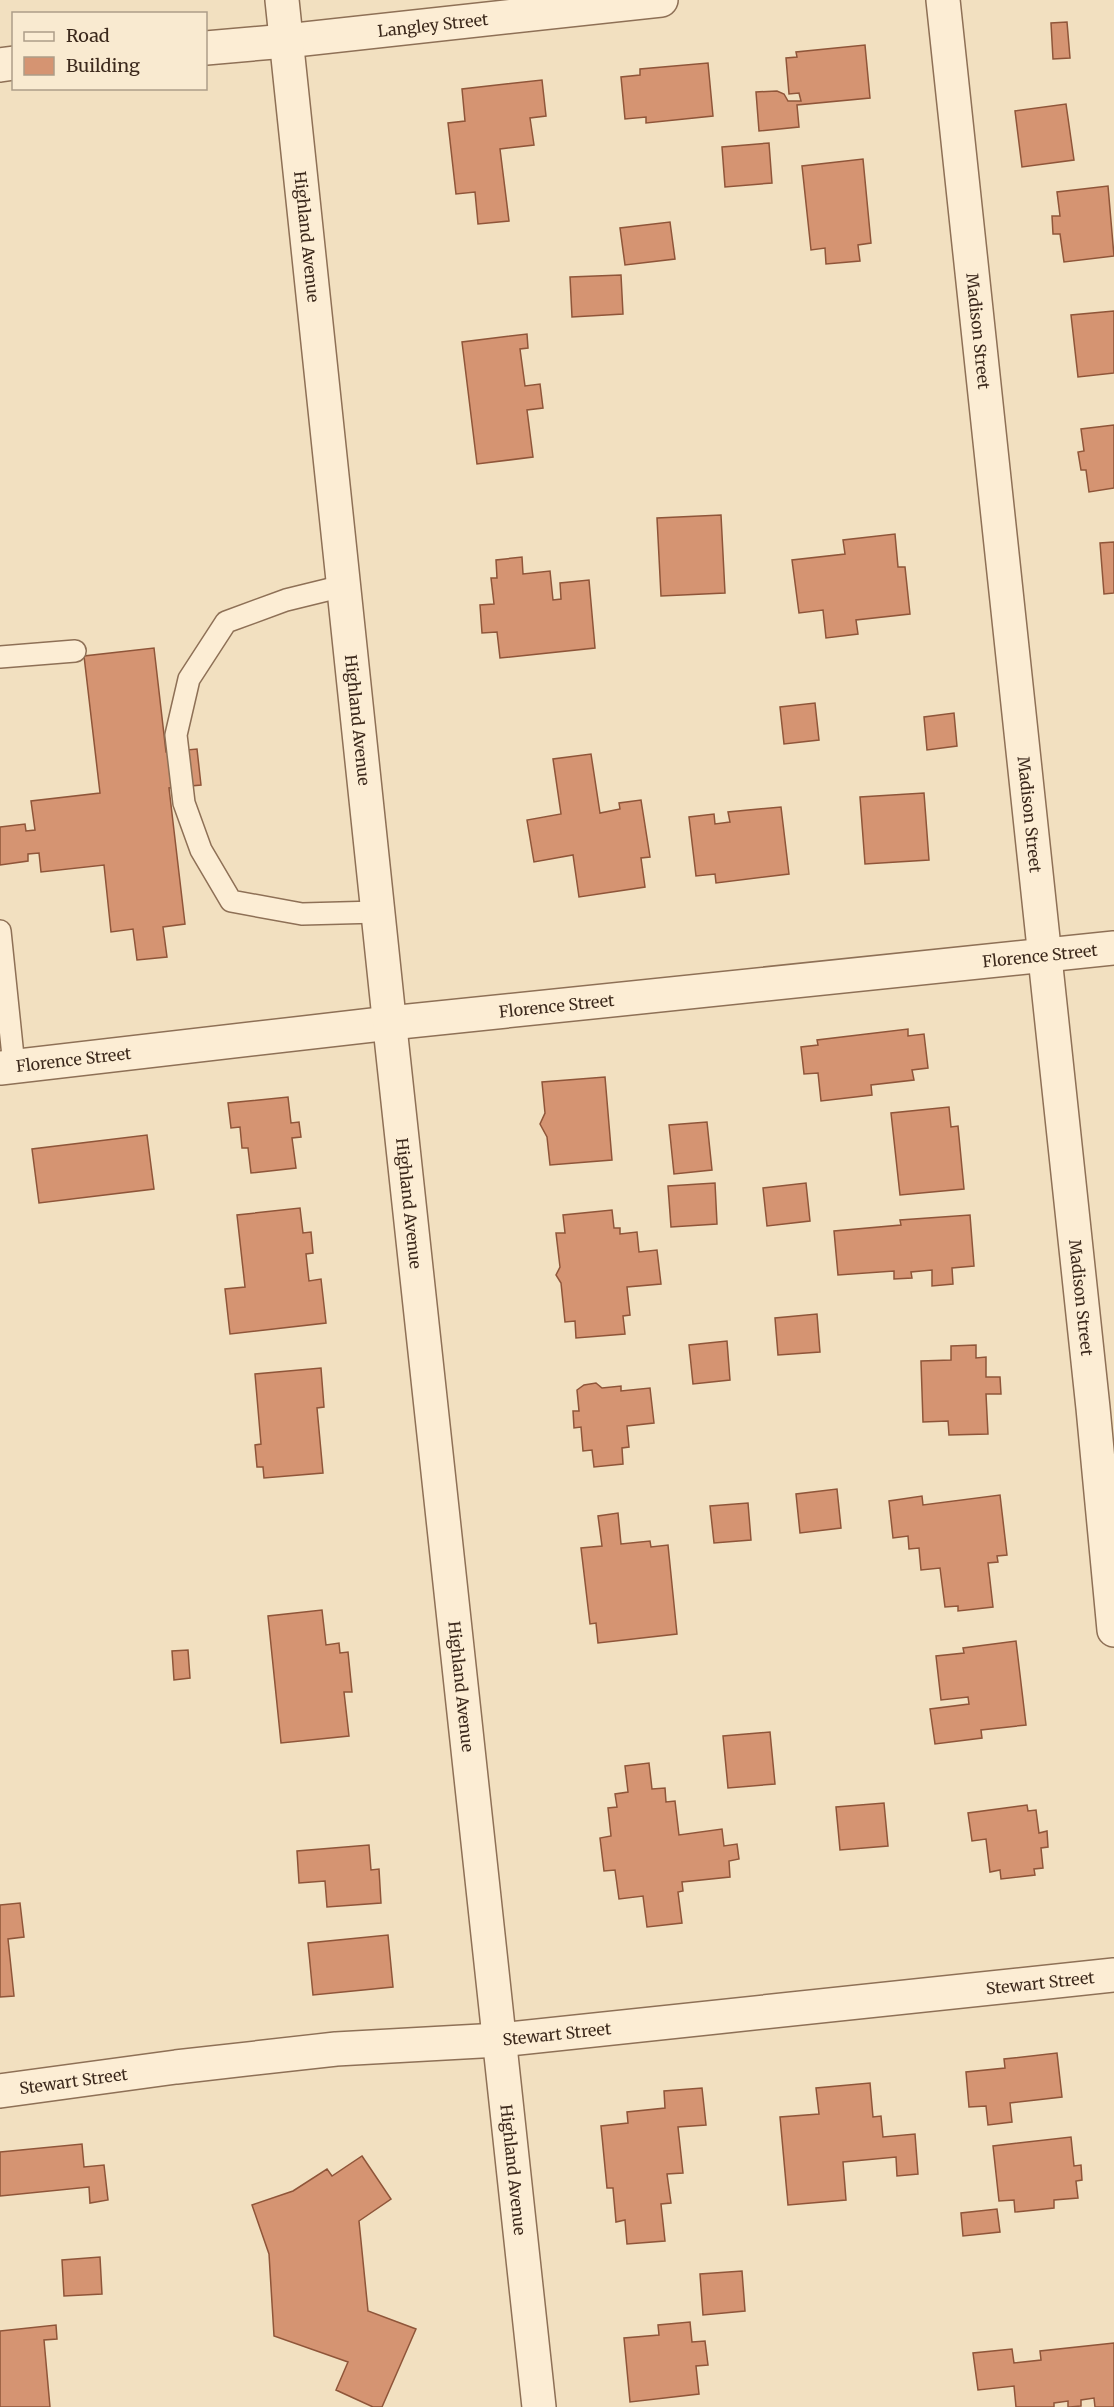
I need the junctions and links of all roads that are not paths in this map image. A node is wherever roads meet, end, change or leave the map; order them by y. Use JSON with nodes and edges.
{"nodes":[{"id":1,"x":282,"y":0,"type":"edge"},
{"id":2,"x":661,"y":0,"type":"edge"},
{"id":3,"x":943,"y":0,"type":"edge"},
{"id":4,"x":286,"y":41,"type":"junction"},
{"id":5,"x":207,"y":48,"type":"edge"},
{"id":6,"x":343,"y":586,"type":"junction"},
{"id":7,"x":75,"y":651,"type":"dead end"},
{"id":8,"x":0,"y":657,"type":"edge"},
{"id":9,"x":378,"y":912,"type":"junction"},
{"id":10,"x":0,"y":932,"type":"edge"},
{"id":11,"x":1114,"y":948,"type":"edge"},
{"id":12,"x":1044,"y":955,"type":"junction"},
{"id":13,"x":3,"y":984,"type":"edge"},
{"id":14,"x":390,"y":1023,"type":"junction"},
{"id":15,"x":7,"y":1067,"type":"edge"},
{"id":16,"x":1114,"y":1630,"type":"edge"},
{"id":17,"x":1114,"y":1975,"type":"edge"},
{"id":18,"x":499,"y":2040,"type":"junction"},
{"id":19,"x":0,"y":2091,"type":"edge"},
{"id":20,"x":539,"y":2407,"type":"edge"}],
"edges":[{"from":1,"to":4,"type":"street","name":"Highland Avenue"},
{"from":2,"to":4,"type":"street","name":"Langley Street"},
{"from":3,"to":12,"type":"street","name":"Madison Street"},
{"from":4,"to":5,"type":"street","name":"Langley Street"},
{"from":4,"to":6,"type":"street","name":"Highland Avenue"},
{"from":6,"to":9,"type":"street","name":"Highland Avenue"},
{"from":6,"to":9,"type":"lane"},
{"from":7,"to":8,"type":"lane"},
{"from":9,"to":14,"type":"street","name":"Highland Avenue"},
{"from":10,"to":13,"type":"lane"},
{"from":11,"to":12,"type":"street","name":"Florence Street"},
{"from":12,"to":14,"type":"street","name":"Florence Street"},
{"from":12,"to":16,"type":"street","name":"Madison Street"},
{"from":13,"to":15,"type":"lane"},
{"from":14,"to":15,"type":"street","name":"Florence Street"},
{"from":14,"to":18,"type":"street","name":"Highland Avenue"},
{"from":17,"to":18,"type":"street","name":"Stewart Street"},
{"from":18,"to":19,"type":"street","name":"Stewart Street"},
{"from":18,"to":20,"type":"street","name":"Highland Avenue"}]}
